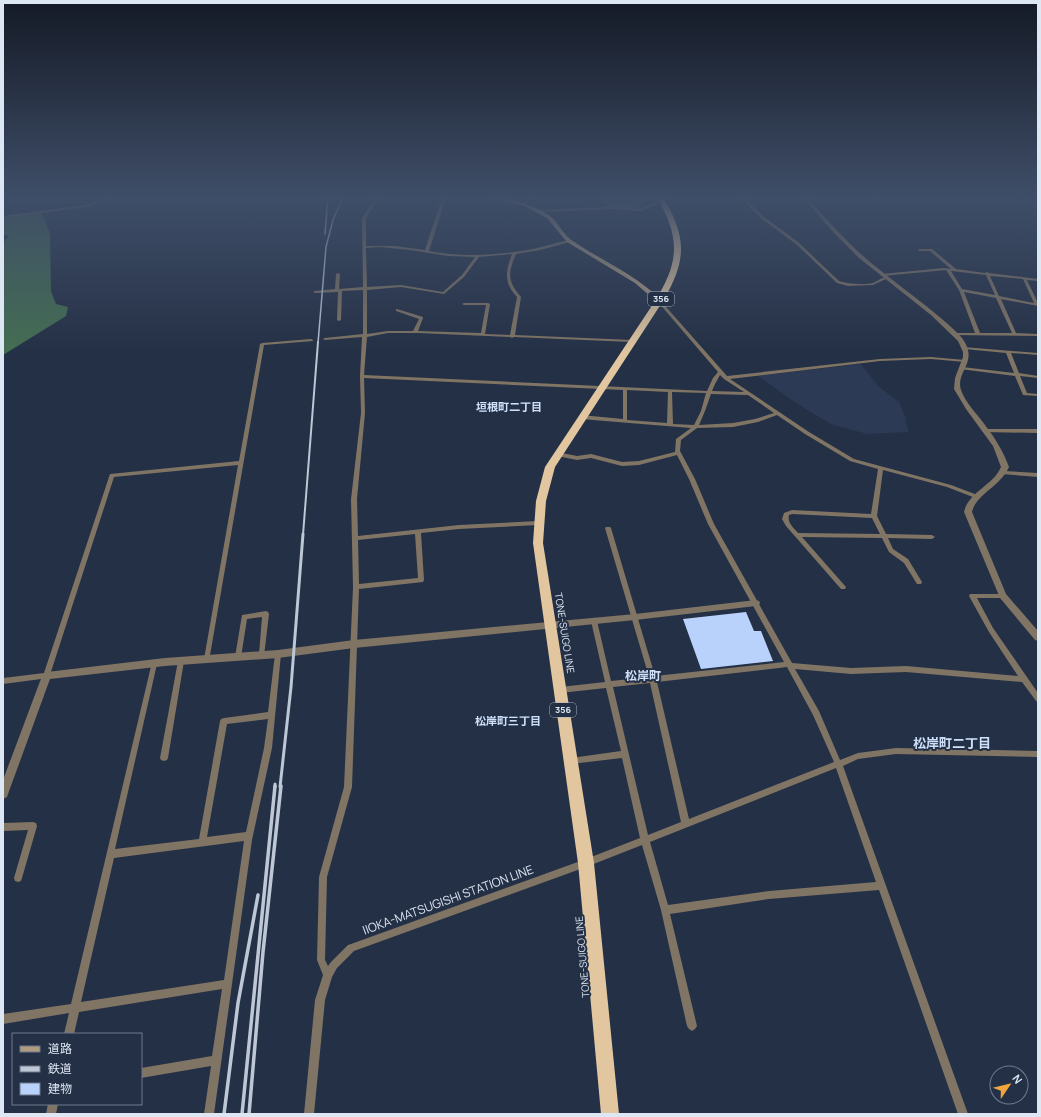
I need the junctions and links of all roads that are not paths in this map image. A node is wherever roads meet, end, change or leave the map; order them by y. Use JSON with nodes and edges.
{"nodes":[{"id":1,"x":365,"y":249,"type":"edge"},
{"id":2,"x":414,"y":249,"type":"edge"},
{"id":3,"x":533,"y":249,"type":"edge"},
{"id":4,"x":582,"y":249,"type":"edge"},
{"id":5,"x":680,"y":249,"type":"edge"},
{"id":6,"x":803,"y":249,"type":"edge"},
{"id":7,"x":854,"y":249,"type":"edge"},
{"id":8,"x":920,"y":250,"type":"dead end"},
{"id":9,"x":427,"y":251,"type":"joint"},
{"id":10,"x":514,"y":254,"type":"junction"},
{"id":11,"x":478,"y":255,"type":"junction"},
{"id":12,"x":948,"y":270,"type":"junction"},
{"id":13,"x":955,"y":270,"type":"junction"},
{"id":14,"x":987,"y":273,"type":"junction"},
{"id":15,"x":338,"y":274,"type":"dead end"},
{"id":16,"x":884,"y":276,"type":"junction"},
{"id":17,"x":1024,"y":278,"type":"junction"},
{"id":18,"x":1038,"y":280,"type":"edge"},
{"id":19,"x":366,"y":288,"type":"junction"},
{"id":20,"x":338,"y":290,"type":"junction"},
{"id":21,"x":961,"y":290,"type":"junction"},
{"id":22,"x":315,"y":292,"type":"dead end"},
{"id":23,"x":998,"y":297,"type":"junction"},
{"id":24,"x":659,"y":301,"type":"junction"},
{"id":25,"x":464,"y":304,"type":"dead end"},
{"id":26,"x":1037,"y":306,"type":"edge"},
{"id":27,"x":397,"y":310,"type":"dead end"},
{"id":28,"x":339,"y":320,"type":"dead end"},
{"id":29,"x":415,"y":332,"type":"junction"},
{"id":30,"x":954,"y":334,"type":"junction"},
{"id":31,"x":978,"y":334,"type":"junction"},
{"id":32,"x":1014,"y":334,"type":"junction"},
{"id":33,"x":365,"y":335,"type":"junction"},
{"id":34,"x":483,"y":335,"type":"junction"},
{"id":35,"x":1038,"y":335,"type":"edge"},
{"id":36,"x":512,"y":337,"type":"junction"},
{"id":37,"x":325,"y":339,"type":"dead end"},
{"id":38,"x":310,"y":340,"type":"dead end"},
{"id":39,"x":632,"y":341,"type":"junction"},
{"id":40,"x":965,"y":348,"type":"junction"},
{"id":41,"x":1008,"y":352,"type":"junction"},
{"id":42,"x":1038,"y":354,"type":"edge"},
{"id":43,"x":965,"y":361,"type":"junction"},
{"id":44,"x":962,"y":368,"type":"junction"},
{"id":45,"x":1017,"y":374,"type":"junction"},
{"id":46,"x":723,"y":375,"type":"junction"},
{"id":47,"x":362,"y":376,"type":"junction"},
{"id":48,"x":1038,"y":377,"type":"edge"},
{"id":49,"x":600,"y":388,"type":"junction"},
{"id":50,"x":625,"y":389,"type":"junction"},
{"id":51,"x":670,"y":391,"type":"junction"},
{"id":52,"x":709,"y":393,"type":"junction"},
{"id":53,"x":750,"y":394,"type":"junction"},
{"id":54,"x":1038,"y":395,"type":"edge"},
{"id":55,"x":777,"y":413,"type":"junction"},
{"id":56,"x":580,"y":416,"type":"junction"},
{"id":57,"x":625,"y":420,"type":"junction"},
{"id":58,"x":670,"y":424,"type":"junction"},
{"id":59,"x":696,"y":426,"type":"junction"},
{"id":60,"x":985,"y":431,"type":"junction"},
{"id":61,"x":1038,"y":431,"type":"edge"},
{"id":62,"x":678,"y":453,"type":"junction"},
{"id":63,"x":556,"y":454,"type":"junction"},
{"id":64,"x":240,"y":463,"type":"junction"},
{"id":65,"x":880,"y":469,"type":"junction"},
{"id":66,"x":1004,"y":473,"type":"junction"},
{"id":67,"x":1038,"y":475,"type":"edge"},
{"id":68,"x":978,"y":497,"type":"junction"},
{"id":69,"x":874,"y":516,"type":"junction"},
{"id":70,"x":538,"y":523,"type":"junction"},
{"id":71,"x":608,"y":528,"type":"dead end"},
{"id":72,"x":418,"y":532,"type":"junction"},
{"id":73,"x":797,"y":535,"type":"junction"},
{"id":74,"x":884,"y":536,"type":"junction"},
{"id":75,"x":932,"y":537,"type":"dead end"},
{"id":76,"x":355,"y":538,"type":"junction"},
{"id":77,"x":919,"y":582,"type":"dead end"},
{"id":78,"x":356,"y":587,"type":"junction"},
{"id":79,"x":843,"y":587,"type":"dead end"},
{"id":80,"x":1003,"y":596,"type":"junction"},
{"id":81,"x":756,"y":603,"type":"junction"},
{"id":82,"x":635,"y":617,"type":"junction"},
{"id":83,"x":594,"y":621,"type":"junction"},
{"id":84,"x":550,"y":624,"type":"junction"},
{"id":85,"x":1038,"y":637,"type":"edge"},
{"id":86,"x":354,"y":644,"type":"junction"},
{"id":87,"x":262,"y":654,"type":"junction"},
{"id":88,"x":278,"y":654,"type":"junction"},
{"id":89,"x":238,"y":657,"type":"junction"},
{"id":90,"x":207,"y":659,"type":"junction"},
{"id":91,"x":181,"y":661,"type":"junction"},
{"id":92,"x":154,"y":664,"type":"junction"},
{"id":93,"x":790,"y":665,"type":"junction"},
{"id":94,"x":47,"y":676,"type":"junction"},
{"id":95,"x":1025,"y":679,"type":"junction"},
{"id":96,"x":653,"y":680,"type":"junction"},
{"id":97,"x":3,"y":681,"type":"edge"},
{"id":98,"x":607,"y":685,"type":"junction"},
{"id":99,"x":560,"y":690,"type":"junction"},
{"id":100,"x":1038,"y":699,"type":"edge"},
{"id":101,"x":271,"y":715,"type":"junction"},
{"id":102,"x":625,"y":754,"type":"junction"},
{"id":103,"x":1038,"y":754,"type":"edge"},
{"id":104,"x":164,"y":758,"type":"dead end"},
{"id":105,"x":571,"y":761,"type":"junction"},
{"id":106,"x":838,"y":763,"type":"junction"},
{"id":107,"x":3,"y":794,"type":"edge"},
{"id":108,"x":686,"y":824,"type":"junction"},
{"id":109,"x":3,"y":827,"type":"edge"},
{"id":110,"x":249,"y":836,"type":"junction"},
{"id":111,"x":645,"y":840,"type":"junction"},
{"id":112,"x":202,"y":842,"type":"junction"},
{"id":113,"x":111,"y":854,"type":"junction"},
{"id":114,"x":586,"y":863,"type":"junction"},
{"id":115,"x":18,"y":878,"type":"dead end"},
{"id":116,"x":881,"y":886,"type":"junction"},
{"id":117,"x":665,"y":910,"type":"junction"},
{"id":118,"x":328,"y":975,"type":"junction"},
{"id":119,"x":227,"y":984,"type":"junction"},
{"id":120,"x":75,"y":1008,"type":"junction"},
{"id":121,"x":3,"y":1019,"type":"edge"},
{"id":122,"x":692,"y":1026,"type":"dead end"},
{"id":123,"x":69,"y":1033,"type":"edge"},
{"id":124,"x":216,"y":1060,"type":"junction"},
{"id":125,"x":142,"y":1073,"type":"edge"},
{"id":126,"x":209,"y":1114,"type":"edge"},
{"id":127,"x":309,"y":1114,"type":"edge"},
{"id":128,"x":610,"y":1114,"type":"edge"},
{"id":129,"x":963,"y":1114,"type":"edge"}],
"edges":[{"from":1,"to":19,"type":"street"},
{"from":2,"to":9,"type":"street"},
{"from":3,"to":10,"type":"street"},
{"from":4,"to":24,"type":"main road"},
{"from":5,"to":24,"type":"highway","name":"TONE-SUIGO LINE","number":"356"},
{"from":6,"to":16,"type":"street"},
{"from":7,"to":16,"type":"street"},
{"from":8,"to":13,"type":"street"},
{"from":9,"to":11,"type":"street"},
{"from":10,"to":11,"type":"street"},
{"from":10,"to":36,"type":"street"},
{"from":11,"to":19,"type":"street"},
{"from":12,"to":13,"type":"street"},
{"from":12,"to":16,"type":"street"},
{"from":12,"to":21,"type":"street"},
{"from":13,"to":14,"type":"street"},
{"from":14,"to":17,"type":"street"},
{"from":14,"to":23,"type":"street"},
{"from":15,"to":20,"type":"street"},
{"from":16,"to":30,"type":"street"},
{"from":17,"to":18,"type":"street"},
{"from":17,"to":26,"type":"street"},
{"from":19,"to":20,"type":"street"},
{"from":19,"to":33,"type":"street"},
{"from":20,"to":22,"type":"street"},
{"from":20,"to":28,"type":"street"},
{"from":21,"to":23,"type":"street"},
{"from":21,"to":31,"type":"street"},
{"from":23,"to":26,"type":"street"},
{"from":23,"to":32,"type":"street"},
{"from":24,"to":39,"type":"highway","name":"TONE-SUIGO LINE","number":"356"},
{"from":24,"to":46,"type":"street"},
{"from":25,"to":34,"type":"street"},
{"from":27,"to":29,"type":"street"},
{"from":29,"to":33,"type":"street"},
{"from":29,"to":34,"type":"street"},
{"from":30,"to":31,"type":"street"},
{"from":30,"to":40,"type":"street"},
{"from":31,"to":32,"type":"street"},
{"from":32,"to":35,"type":"street"},
{"from":33,"to":37,"type":"street"},
{"from":33,"to":47,"type":"street"},
{"from":34,"to":36,"type":"street"},
{"from":36,"to":39,"type":"street"},
{"from":38,"to":64,"type":"street"},
{"from":39,"to":49,"type":"highway","name":"TONE-SUIGO LINE","number":"356"},
{"from":40,"to":41,"type":"street"},
{"from":40,"to":43,"type":"street"},
{"from":41,"to":42,"type":"street"},
{"from":41,"to":45,"type":"street"},
{"from":43,"to":44,"type":"street"},
{"from":43,"to":46,"type":"street"},
{"from":44,"to":45,"type":"street"},
{"from":44,"to":60,"type":"street"},
{"from":45,"to":48,"type":"street"},
{"from":45,"to":54,"type":"street"},
{"from":46,"to":52,"type":"street"},
{"from":46,"to":53,"type":"street"},
{"from":47,"to":49,"type":"street"},
{"from":47,"to":76,"type":"street"},
{"from":49,"to":50,"type":"street"},
{"from":49,"to":56,"type":"highway","name":"TONE-SUIGO LINE","number":"356"},
{"from":50,"to":51,"type":"street"},
{"from":50,"to":57,"type":"street"},
{"from":51,"to":52,"type":"street"},
{"from":51,"to":58,"type":"street"},
{"from":52,"to":53,"type":"street"},
{"from":52,"to":59,"type":"street"},
{"from":53,"to":55,"type":"street"},
{"from":55,"to":59,"type":"street"},
{"from":55,"to":65,"type":"street"},
{"from":56,"to":57,"type":"street"},
{"from":56,"to":63,"type":"highway","name":"TONE-SUIGO LINE","number":"356"},
{"from":57,"to":58,"type":"street"},
{"from":58,"to":59,"type":"street"},
{"from":59,"to":62,"type":"street"},
{"from":60,"to":61,"type":"street"},
{"from":60,"to":66,"type":"street"},
{"from":62,"to":63,"type":"street"},
{"from":62,"to":81,"type":"street"},
{"from":63,"to":70,"type":"highway","name":"TONE-SUIGO LINE","number":"356"},
{"from":64,"to":90,"type":"street"},
{"from":64,"to":94,"type":"street"},
{"from":65,"to":68,"type":"street"},
{"from":65,"to":69,"type":"street"},
{"from":66,"to":67,"type":"street"},
{"from":66,"to":68,"type":"street"},
{"from":68,"to":80,"type":"street"},
{"from":69,"to":73,"type":"street"},
{"from":69,"to":74,"type":"street"},
{"from":70,"to":72,"type":"street"},
{"from":70,"to":84,"type":"highway","name":"TONE-SUIGO LINE","number":"356"},
{"from":71,"to":82,"type":"street"},
{"from":72,"to":76,"type":"street"},
{"from":72,"to":78,"type":"street"},
{"from":73,"to":74,"type":"street"},
{"from":73,"to":79,"type":"street"},
{"from":74,"to":75,"type":"street"},
{"from":74,"to":77,"type":"street"},
{"from":76,"to":78,"type":"street"},
{"from":78,"to":86,"type":"street"},
{"from":80,"to":85,"type":"street"},
{"from":80,"to":95,"type":"street"},
{"from":81,"to":82,"type":"street"},
{"from":81,"to":93,"type":"street"},
{"from":82,"to":83,"type":"street"},
{"from":82,"to":96,"type":"street"},
{"from":83,"to":84,"type":"street"},
{"from":83,"to":98,"type":"street"},
{"from":84,"to":86,"type":"street"},
{"from":84,"to":99,"type":"highway","name":"TONE-SUIGO LINE","number":"356"},
{"from":86,"to":88,"type":"street"},
{"from":86,"to":118,"type":"street"},
{"from":87,"to":88,"type":"street"},
{"from":87,"to":89,"type":"street"},
{"from":87,"to":89,"type":"street"},
{"from":88,"to":101,"type":"street"},
{"from":89,"to":90,"type":"street"},
{"from":90,"to":91,"type":"street"},
{"from":91,"to":92,"type":"street"},
{"from":91,"to":104,"type":"street"},
{"from":92,"to":94,"type":"street"},
{"from":92,"to":113,"type":"street"},
{"from":93,"to":95,"type":"street"},
{"from":93,"to":96,"type":"street"},
{"from":93,"to":106,"type":"street"},
{"from":94,"to":97,"type":"street"},
{"from":94,"to":107,"type":"street"},
{"from":95,"to":100,"type":"street"},
{"from":96,"to":98,"type":"street"},
{"from":96,"to":108,"type":"street"},
{"from":98,"to":99,"type":"street"},
{"from":98,"to":102,"type":"street"},
{"from":99,"to":105,"type":"highway","name":"TONE-SUIGO LINE","number":"356"},
{"from":101,"to":110,"type":"street"},
{"from":101,"to":112,"type":"street"},
{"from":102,"to":105,"type":"street"},
{"from":102,"to":111,"type":"street"},
{"from":103,"to":106,"type":"street","name":"IIOKA-MATSUGISHI STATION LINE"},
{"from":105,"to":114,"type":"highway","name":"TONE-SUIGO LINE","number":"356"},
{"from":106,"to":108,"type":"street","name":"IIOKA-MATSUGISHI STATION LINE"},
{"from":106,"to":116,"type":"street"},
{"from":108,"to":111,"type":"street","name":"IIOKA-MATSUGISHI STATION LINE"},
{"from":109,"to":115,"type":"street"},
{"from":110,"to":112,"type":"street"},
{"from":110,"to":119,"type":"street"},
{"from":111,"to":114,"type":"street","name":"IIOKA-MATSUGISHI STATION LINE"},
{"from":111,"to":117,"type":"street"},
{"from":112,"to":113,"type":"street"},
{"from":113,"to":120,"type":"street"},
{"from":114,"to":118,"type":"street","name":"IIOKA-MATSUGISHI STATION LINE"},
{"from":114,"to":128,"type":"highway","name":"TONE-SUIGO LINE","number":"356"},
{"from":116,"to":117,"type":"street"},
{"from":116,"to":129,"type":"street"},
{"from":117,"to":122,"type":"street"},
{"from":118,"to":127,"type":"street","name":"IIOKA-MATSUGISHI STATION LINE"},
{"from":119,"to":120,"type":"street"},
{"from":119,"to":124,"type":"street"},
{"from":120,"to":121,"type":"street"},
{"from":120,"to":123,"type":"street"},
{"from":124,"to":125,"type":"street"},
{"from":124,"to":126,"type":"street"}]}
